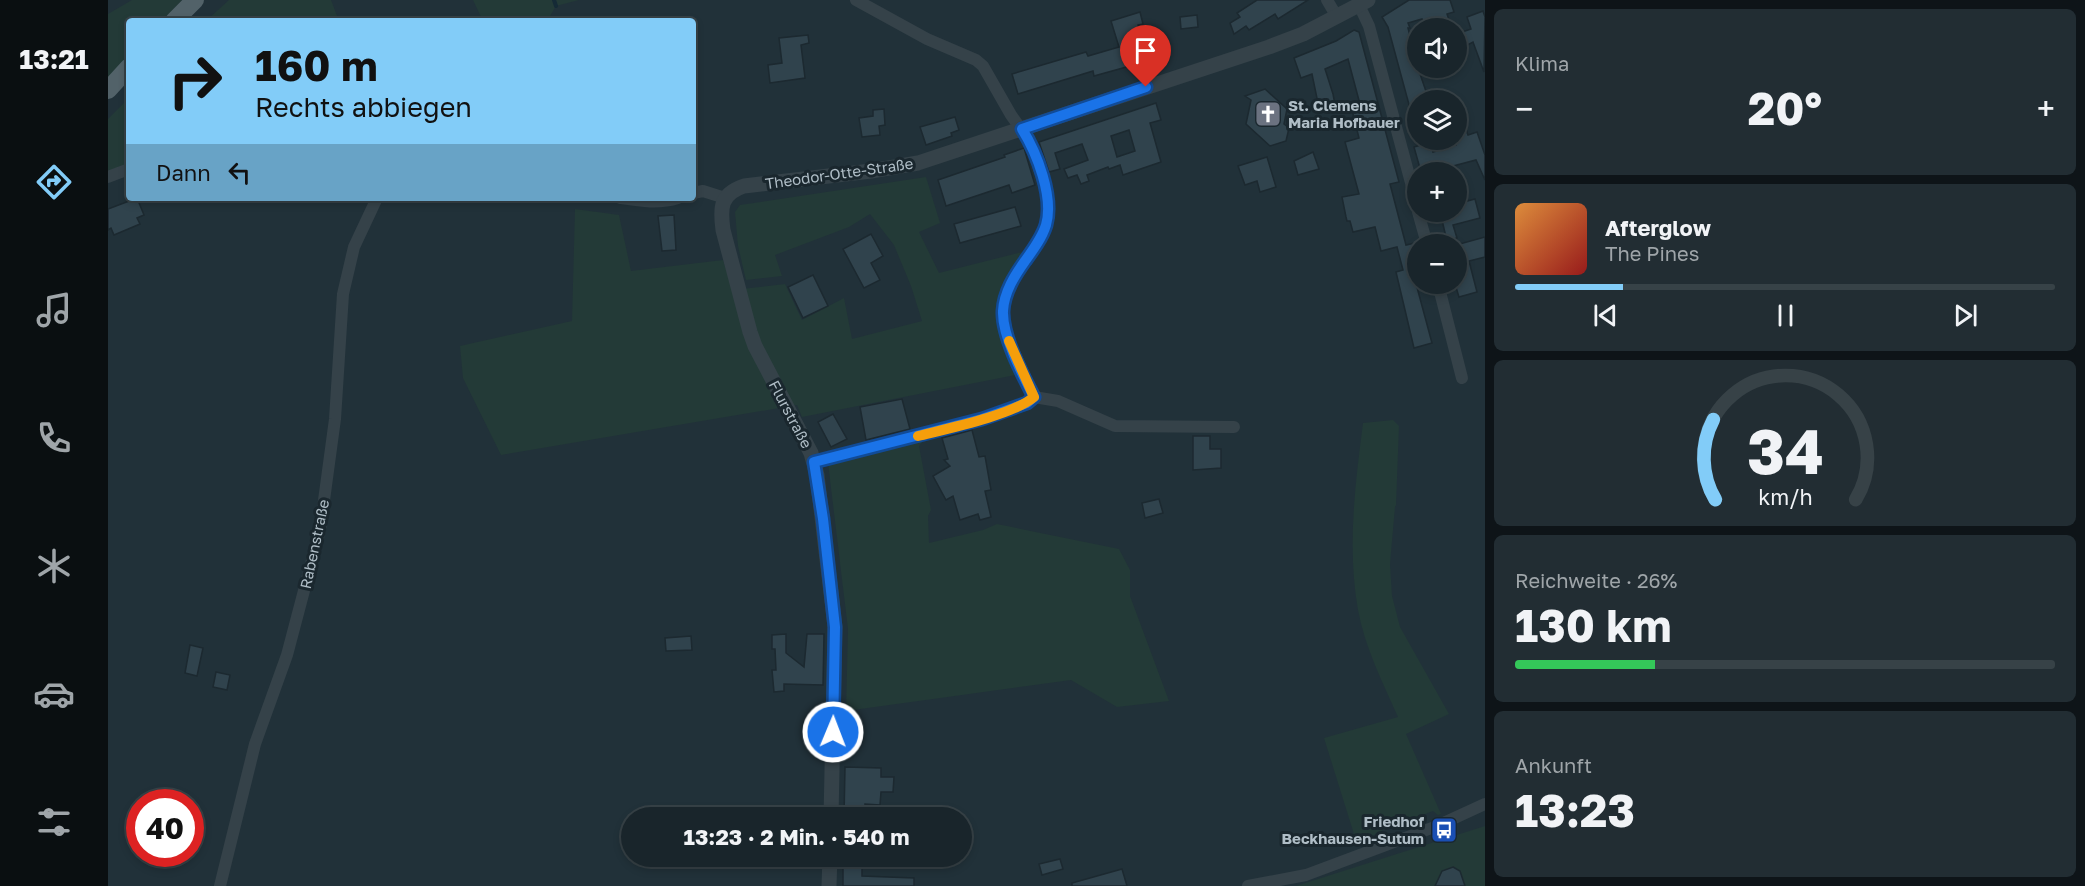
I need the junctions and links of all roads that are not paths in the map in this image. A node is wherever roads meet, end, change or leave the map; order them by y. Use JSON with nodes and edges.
{"nodes":[{"id":1,"x":195,"y":0,"type":"edge"},
{"id":2,"x":856,"y":0,"type":"edge"},
{"id":3,"x":1327,"y":0,"type":"edge"},
{"id":4,"x":1363,"y":3,"type":"edge"},
{"id":5,"x":1337,"y":17,"type":"junction"},
{"id":6,"x":177,"y":18,"type":"edge"},
{"id":7,"x":126,"y":71,"type":"edge"},
{"id":8,"x":108,"y":90,"type":"edge"},
{"id":9,"x":1022,"y":129,"type":"junction"},
{"id":10,"x":1407,"y":169,"type":"edge"},
{"id":11,"x":126,"y":170,"type":"edge"},
{"id":12,"x":108,"y":177,"type":"edge"},
{"id":13,"x":696,"y":192,"type":"edge"},
{"id":14,"x":725,"y":198,"type":"junction"},
{"id":15,"x":376,"y":201,"type":"edge"},
{"id":16,"x":641,"y":201,"type":"edge"},
{"id":17,"x":669,"y":201,"type":"edge"},
{"id":18,"x":1441,"y":294,"type":"edge"},
{"id":19,"x":1462,"y":378,"type":"dead end"},
{"id":20,"x":1034,"y":397,"type":"junction"},
{"id":21,"x":1234,"y":427,"type":"dead end"},
{"id":22,"x":814,"y":462,"type":"junction"},
{"id":23,"x":1485,"y":804,"type":"edge"},
{"id":24,"x":831,"y":807,"type":"edge"},
{"id":25,"x":830,"y":867,"type":"edge"},
{"id":26,"x":220,"y":886,"type":"edge"},
{"id":27,"x":829,"y":886,"type":"edge"},
{"id":28,"x":1248,"y":886,"type":"edge"}],
"edges":[{"from":1,"to":6,"type":"main road"},
{"from":2,"to":9,"type":"street"},
{"from":3,"to":5,"type":"street"},
{"from":4,"to":5,"type":"street","name":"Theodor-Otte-Straße"},
{"from":4,"to":10,"type":"street"},
{"from":5,"to":9,"type":"street","name":"Theodor-Otte-Straße"},
{"from":7,"to":8,"type":"main road"},
{"from":9,"to":14,"type":"street","name":"Theodor-Otte-Straße"},
{"from":9,"to":20,"type":"street"},
{"from":11,"to":12,"type":"street"},
{"from":13,"to":14,"type":"street"},
{"from":14,"to":22,"type":"street","name":"Flurstraße"},
{"from":15,"to":26,"type":"street","name":"Rabenstraße"},
{"from":16,"to":17,"type":"street"},
{"from":18,"to":19,"type":"street"},
{"from":20,"to":21,"type":"street"},
{"from":20,"to":22,"type":"street"},
{"from":22,"to":24,"type":"street","name":"Flurstraße"},
{"from":23,"to":28,"type":"street"},
{"from":25,"to":27,"type":"street"}]}
